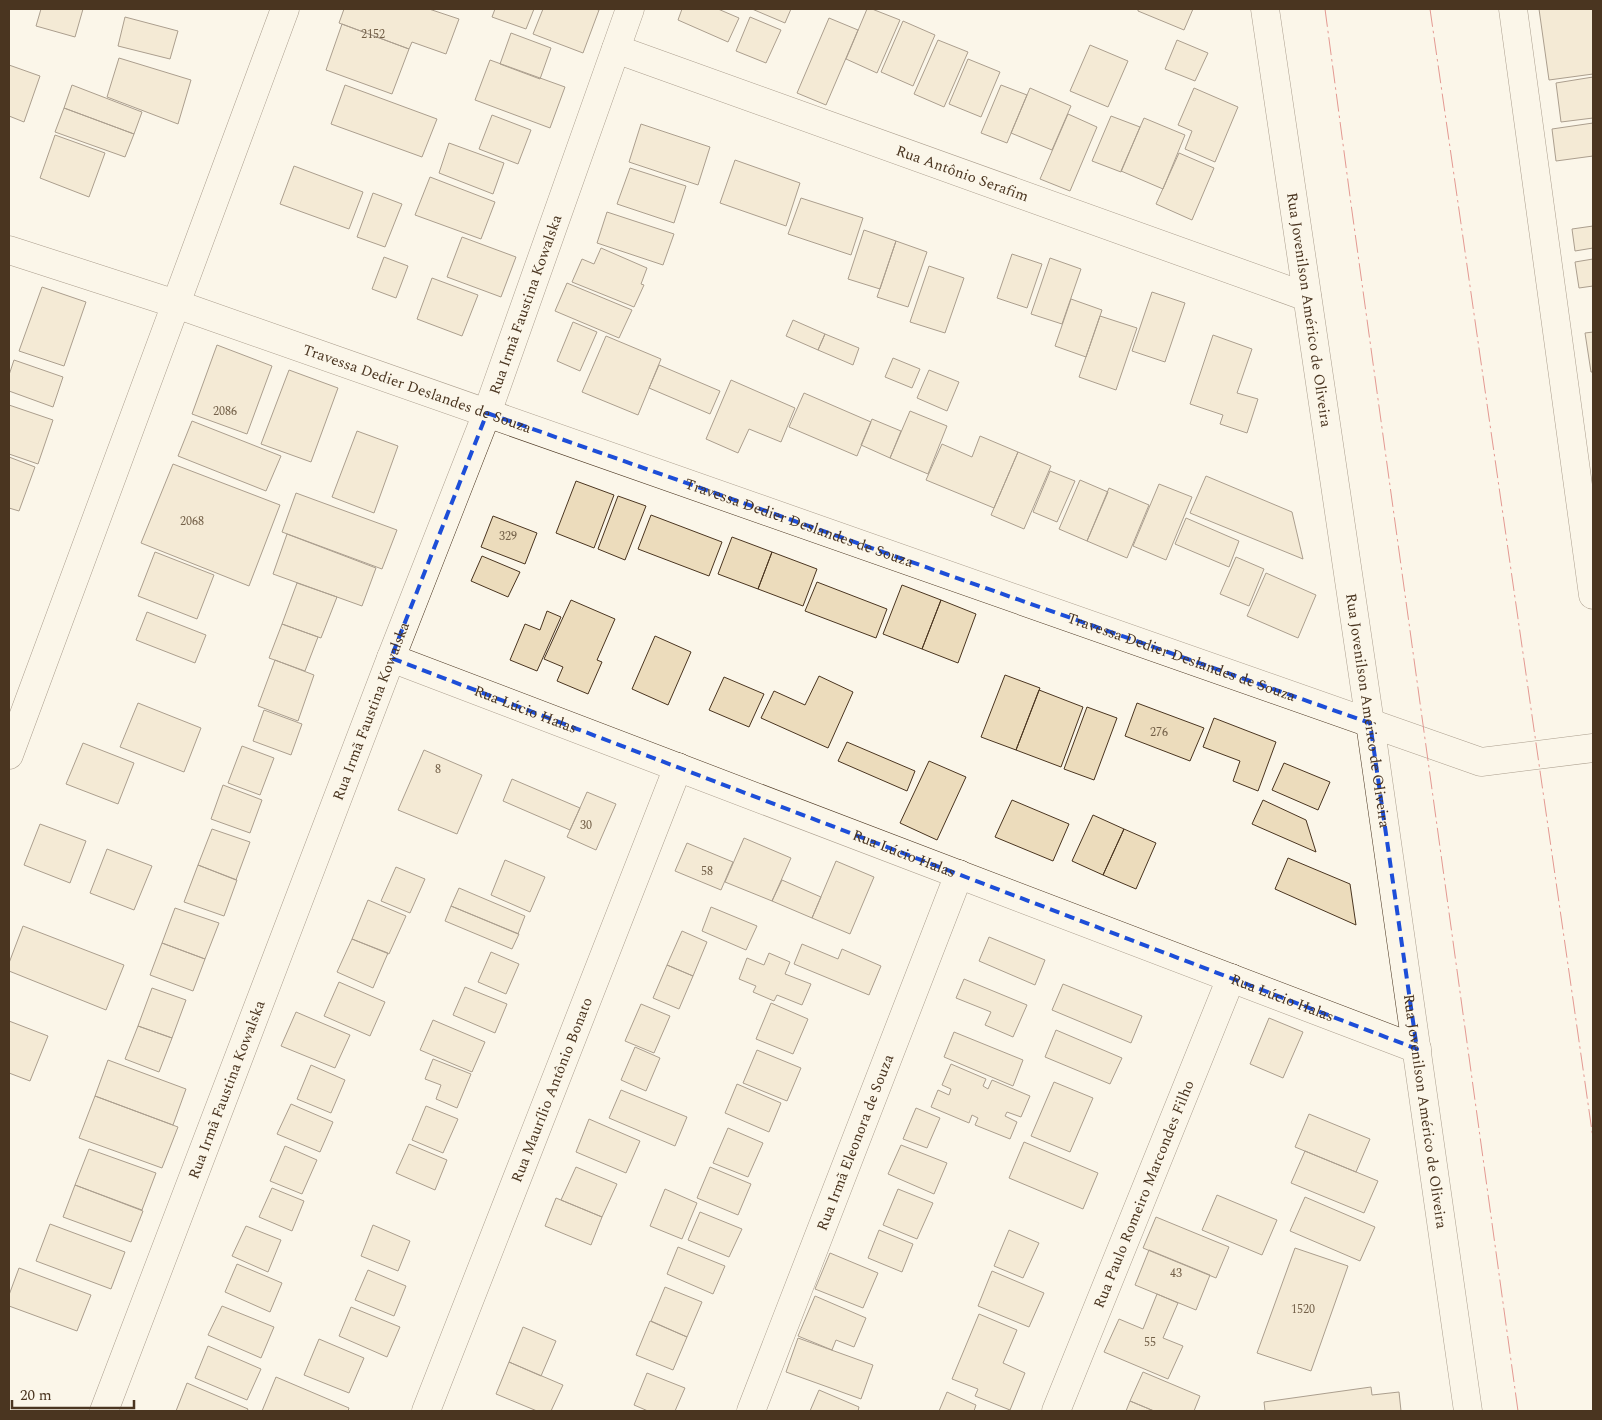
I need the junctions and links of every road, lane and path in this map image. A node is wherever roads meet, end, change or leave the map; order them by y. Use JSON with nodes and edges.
{"nodes":[{"id":1,"x":285,"y":9,"type":"edge"},
{"id":2,"x":630,"y":9,"type":"edge"},
{"id":3,"x":1265,"y":9,"type":"edge"},
{"id":4,"x":1513,"y":9,"type":"edge"},
{"id":5,"x":616,"y":49,"type":"junction"},
{"id":6,"x":9,"y":250,"type":"edge"},
{"id":7,"x":1307,"y":297,"type":"junction"},
{"id":8,"x":176,"y":304,"type":"junction"},
{"id":9,"x":487,"y":413,"type":"junction"},
{"id":10,"x":1593,"y":595,"type":"edge"},
{"id":11,"x":391,"y":658,"type":"junction"},
{"id":12,"x":1370,"y":723,"type":"junction"},
{"id":13,"x":1593,"y":748,"type":"edge"},
{"id":14,"x":9,"y":755,"type":"edge"},
{"id":15,"x":678,"y":767,"type":"junction"},
{"id":16,"x":959,"y":874,"type":"junction"},
{"id":17,"x":1231,"y":978,"type":"junction"},
{"id":18,"x":1417,"y":1049,"type":"junction"},
{"id":19,"x":104,"y":1411,"type":"edge"},
{"id":20,"x":426,"y":1411,"type":"edge"},
{"id":21,"x":751,"y":1411,"type":"edge"},
{"id":22,"x":1056,"y":1411,"type":"edge"},
{"id":23,"x":1468,"y":1411,"type":"edge"}],
"edges":[{"from":1,"to":8,"type":"street"},
{"from":2,"to":5,"type":"street","name":"Rua Irmã Faustina Kowalska"},
{"from":3,"to":7,"type":"street","name":"Rua Jovenilson Américo de Oliveira"},
{"from":4,"to":10,"type":"street"},
{"from":5,"to":7,"type":"street","name":"Rua Antônio Serafim"},
{"from":5,"to":9,"type":"street","name":"Rua Irmã Faustina Kowalska"},
{"from":6,"to":8,"type":"street","name":"Travessa Dedier Deslandes de Souza"},
{"from":7,"to":12,"type":"street","name":"Rua Jovenilson Américo de Oliveira"},
{"from":8,"to":9,"type":"street","name":"Travessa Dedier Deslandes de Souza"},
{"from":8,"to":14,"type":"street"},
{"from":9,"to":11,"type":"street","name":"Rua Irmã Faustina Kowalska"},
{"from":9,"to":12,"type":"street","name":"Travessa Dedier Deslandes de Souza"},
{"from":11,"to":15,"type":"street","name":"Rua Lúcio Halas"},
{"from":11,"to":19,"type":"street","name":"Rua Irmã Faustina Kowalska"},
{"from":12,"to":13,"type":"street","name":"Travessa Dedier Deslandes de Souza"},
{"from":12,"to":18,"type":"street","name":"Rua Jovenilson Américo de Oliveira"},
{"from":15,"to":16,"type":"street","name":"Rua Lúcio Halas"},
{"from":15,"to":20,"type":"street","name":"Rua Maurílio Antônio Bonato"},
{"from":16,"to":17,"type":"street","name":"Rua Lúcio Halas"},
{"from":16,"to":21,"type":"street","name":"Rua Irmã Eleonora de Souza"},
{"from":17,"to":18,"type":"street","name":"Rua Lúcio Halas"},
{"from":17,"to":22,"type":"street","name":"Rua Paulo Romeiro Marcondes Filho"},
{"from":18,"to":23,"type":"street","name":"Rua Jovenilson Américo de Oliveira"}]}
